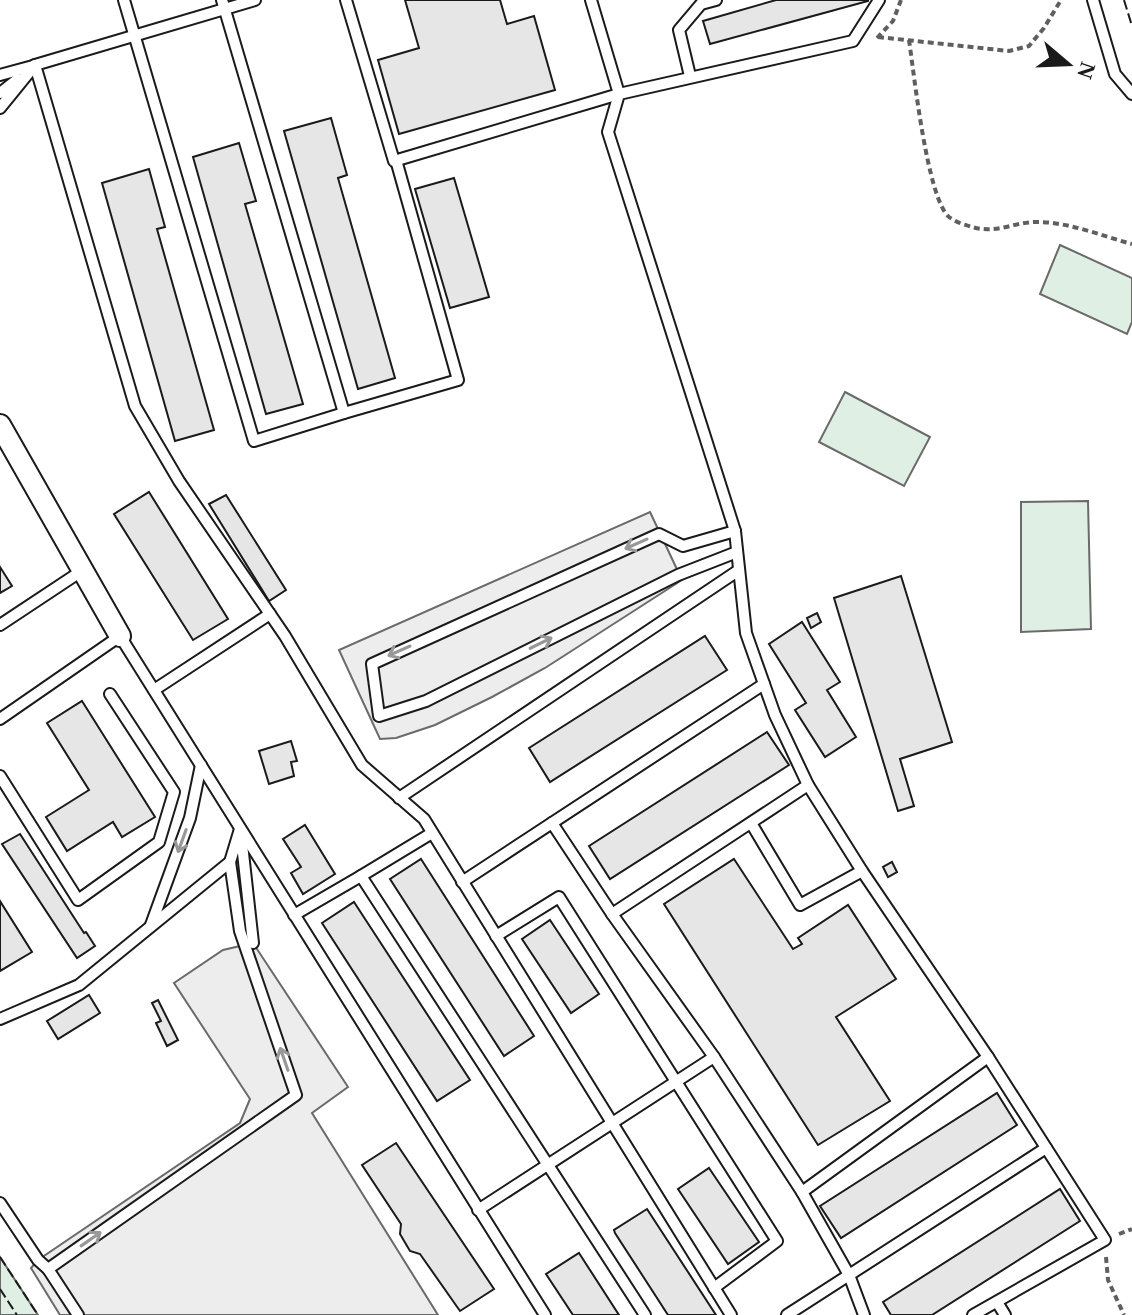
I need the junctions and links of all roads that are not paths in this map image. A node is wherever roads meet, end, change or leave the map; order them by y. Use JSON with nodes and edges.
{"nodes":[{"id":1,"x":124,"y":0,"type":"edge"},
{"id":2,"x":255,"y":0,"type":"edge"},
{"id":3,"x":346,"y":0,"type":"edge"},
{"id":4,"x":591,"y":0,"type":"edge"},
{"id":5,"x":716,"y":0,"type":"edge"},
{"id":6,"x":879,"y":0,"type":"edge"},
{"id":7,"x":1093,"y":0,"type":"edge"},
{"id":8,"x":224,"y":4,"type":"edge"},
{"id":9,"x":135,"y":36,"type":"junction"},
{"id":10,"x":35,"y":65,"type":"junction"},
{"id":11,"x":0,"y":66,"type":"edge"},
{"id":12,"x":0,"y":75,"type":"edge"},
{"id":13,"x":690,"y":76,"type":"junction"},
{"id":14,"x":0,"y":93,"type":"edge"},
{"id":15,"x":619,"y":94,"type":"junction"},
{"id":16,"x":1132,"y":94,"type":"edge"},
{"id":17,"x":0,"y":108,"type":"edge"},
{"id":18,"x":396,"y":160,"type":"junction"},
{"id":19,"x":344,"y":413,"type":"junction"},
{"id":20,"x":0,"y":425,"type":"edge"},
{"id":21,"x":735,"y":531,"type":"junction"},
{"id":22,"x":737,"y":552,"type":"junction"},
{"id":23,"x":83,"y":570,"type":"junction"},
{"id":24,"x":739,"y":570,"type":"junction"},
{"id":25,"x":270,"y":614,"type":"junction"},
{"id":26,"x":0,"y":625,"type":"edge"},
{"id":27,"x":120,"y":636,"type":"junction"},
{"id":28,"x":764,"y":684,"type":"junction"},
{"id":29,"x":154,"y":690,"type":"junction"},
{"id":30,"x":110,"y":694,"type":"dead end"},
{"id":31,"x":0,"y":719,"type":"edge"},
{"id":32,"x":201,"y":765,"type":"junction"},
{"id":33,"x":0,"y":776,"type":"edge"},
{"id":34,"x":808,"y":785,"type":"junction"},
{"id":35,"x":399,"y":798,"type":"junction"},
{"id":36,"x":552,"y":823,"type":"junction"},
{"id":37,"x":751,"y":823,"type":"junction"},
{"id":38,"x":240,"y":829,"type":"junction"},
{"id":39,"x":432,"y":833,"type":"junction"},
{"id":40,"x":230,"y":862,"type":"junction"},
{"id":41,"x":862,"y":871,"type":"junction"},
{"id":42,"x":361,"y":876,"type":"junction"},
{"id":43,"x":462,"y":882,"type":"junction"},
{"id":44,"x":612,"y":914,"type":"junction"},
{"id":45,"x":294,"y":915,"type":"junction"},
{"id":46,"x":150,"y":927,"type":"junction"},
{"id":47,"x":496,"y":936,"type":"junction"},
{"id":48,"x":253,"y":943,"type":"dead end"},
{"id":49,"x":0,"y":1019,"type":"edge"},
{"id":50,"x":714,"y":1057,"type":"junction"},
{"id":51,"x":988,"y":1057,"type":"junction"},
{"id":52,"x":676,"y":1081,"type":"junction"},
{"id":53,"x":612,"y":1123,"type":"junction"},
{"id":54,"x":1046,"y":1148,"type":"junction"},
{"id":55,"x":548,"y":1164,"type":"junction"},
{"id":56,"x":802,"y":1192,"type":"junction"},
{"id":57,"x":0,"y":1203,"type":"edge"},
{"id":58,"x":478,"y":1210,"type":"junction"},
{"id":59,"x":48,"y":1269,"type":"junction"},
{"id":60,"x":849,"y":1275,"type":"junction"},
{"id":61,"x":714,"y":1288,"type":"junction"},
{"id":62,"x":997,"y":1302,"type":"junction"},
{"id":63,"x":543,"y":1314,"type":"edge"},
{"id":64,"x":78,"y":1315,"type":"edge"},
{"id":65,"x":645,"y":1315,"type":"edge"},
{"id":66,"x":731,"y":1315,"type":"edge"},
{"id":67,"x":787,"y":1315,"type":"edge"},
{"id":68,"x":864,"y":1315,"type":"edge"},
{"id":69,"x":973,"y":1315,"type":"edge"},
{"id":70,"x":1005,"y":1315,"type":"edge"}],
"edges":[{"from":1,"to":9,"type":"lane"},
{"from":2,"to":8,"type":"lane"},
{"from":3,"to":18,"type":"lane"},
{"from":4,"to":15,"type":"lane"},
{"from":5,"to":13,"type":"lane"},
{"from":6,"to":13,"type":"lane"},
{"from":7,"to":16,"type":"lane"},
{"from":8,"to":9,"type":"lane"},
{"from":8,"to":19,"type":"lane"},
{"from":9,"to":10,"type":"lane"},
{"from":9,"to":19,"type":"lane"},
{"from":10,"to":11,"type":"lane"},
{"from":10,"to":12,"type":"lane"},
{"from":10,"to":14,"type":"lane"},
{"from":10,"to":17,"type":"lane"},
{"from":10,"to":25,"type":"lane"},
{"from":13,"to":15,"type":"lane"},
{"from":15,"to":18,"type":"lane"},
{"from":15,"to":21,"type":"lane"},
{"from":18,"to":19,"type":"lane"},
{"from":20,"to":23,"type":"street"},
{"from":21,"to":22,"type":"lane"},
{"from":21,"to":22,"type":"lane","one_way":true},
{"from":22,"to":24,"type":"lane"},
{"from":23,"to":26,"type":"lane"},
{"from":23,"to":27,"type":"street"},
{"from":24,"to":28,"type":"lane"},
{"from":24,"to":35,"type":"lane"},
{"from":25,"to":29,"type":"lane"},
{"from":25,"to":35,"type":"lane"},
{"from":27,"to":29,"type":"lane"},
{"from":27,"to":31,"type":"lane"},
{"from":28,"to":34,"type":"lane"},
{"from":28,"to":36,"type":"lane"},
{"from":29,"to":32,"type":"lane"},
{"from":30,"to":33,"type":"lane"},
{"from":32,"to":38,"type":"lane"},
{"from":32,"to":46,"type":"lane","one_way":true},
{"from":34,"to":37,"type":"lane"},
{"from":34,"to":41,"type":"lane"},
{"from":35,"to":39,"type":"lane"},
{"from":36,"to":43,"type":"lane"},
{"from":36,"to":44,"type":"lane"},
{"from":37,"to":41,"type":"lane"},
{"from":37,"to":44,"type":"lane"},
{"from":38,"to":40,"type":"lane"},
{"from":38,"to":45,"type":"lane"},
{"from":38,"to":48,"type":"lane"},
{"from":39,"to":42,"type":"lane"},
{"from":39,"to":43,"type":"lane"},
{"from":40,"to":46,"type":"lane"},
{"from":59,"to":40,"type":"lane","one_way":true},
{"from":41,"to":51,"type":"lane"},
{"from":42,"to":45,"type":"lane"},
{"from":42,"to":55,"type":"lane"},
{"from":43,"to":47,"type":"lane"},
{"from":44,"to":50,"type":"lane"},
{"from":45,"to":58,"type":"lane"},
{"from":46,"to":49,"type":"lane"},
{"from":47,"to":52,"type":"lane"},
{"from":47,"to":53,"type":"lane"},
{"from":50,"to":52,"type":"lane"},
{"from":50,"to":56,"type":"lane"},
{"from":51,"to":54,"type":"lane"},
{"from":51,"to":56,"type":"lane"},
{"from":52,"to":53,"type":"lane"},
{"from":52,"to":61,"type":"lane"},
{"from":53,"to":55,"type":"lane"},
{"from":53,"to":61,"type":"lane"},
{"from":54,"to":60,"type":"lane"},
{"from":54,"to":62,"type":"lane"},
{"from":55,"to":58,"type":"lane"},
{"from":55,"to":65,"type":"lane"},
{"from":56,"to":60,"type":"lane"},
{"from":57,"to":59,"type":"lane"},
{"from":58,"to":63,"type":"lane"},
{"from":59,"to":64,"type":"lane"},
{"from":60,"to":67,"type":"lane"},
{"from":60,"to":68,"type":"lane"},
{"from":61,"to":66,"type":"lane"},
{"from":62,"to":69,"type":"lane"},
{"from":62,"to":70,"type":"lane"}]}
